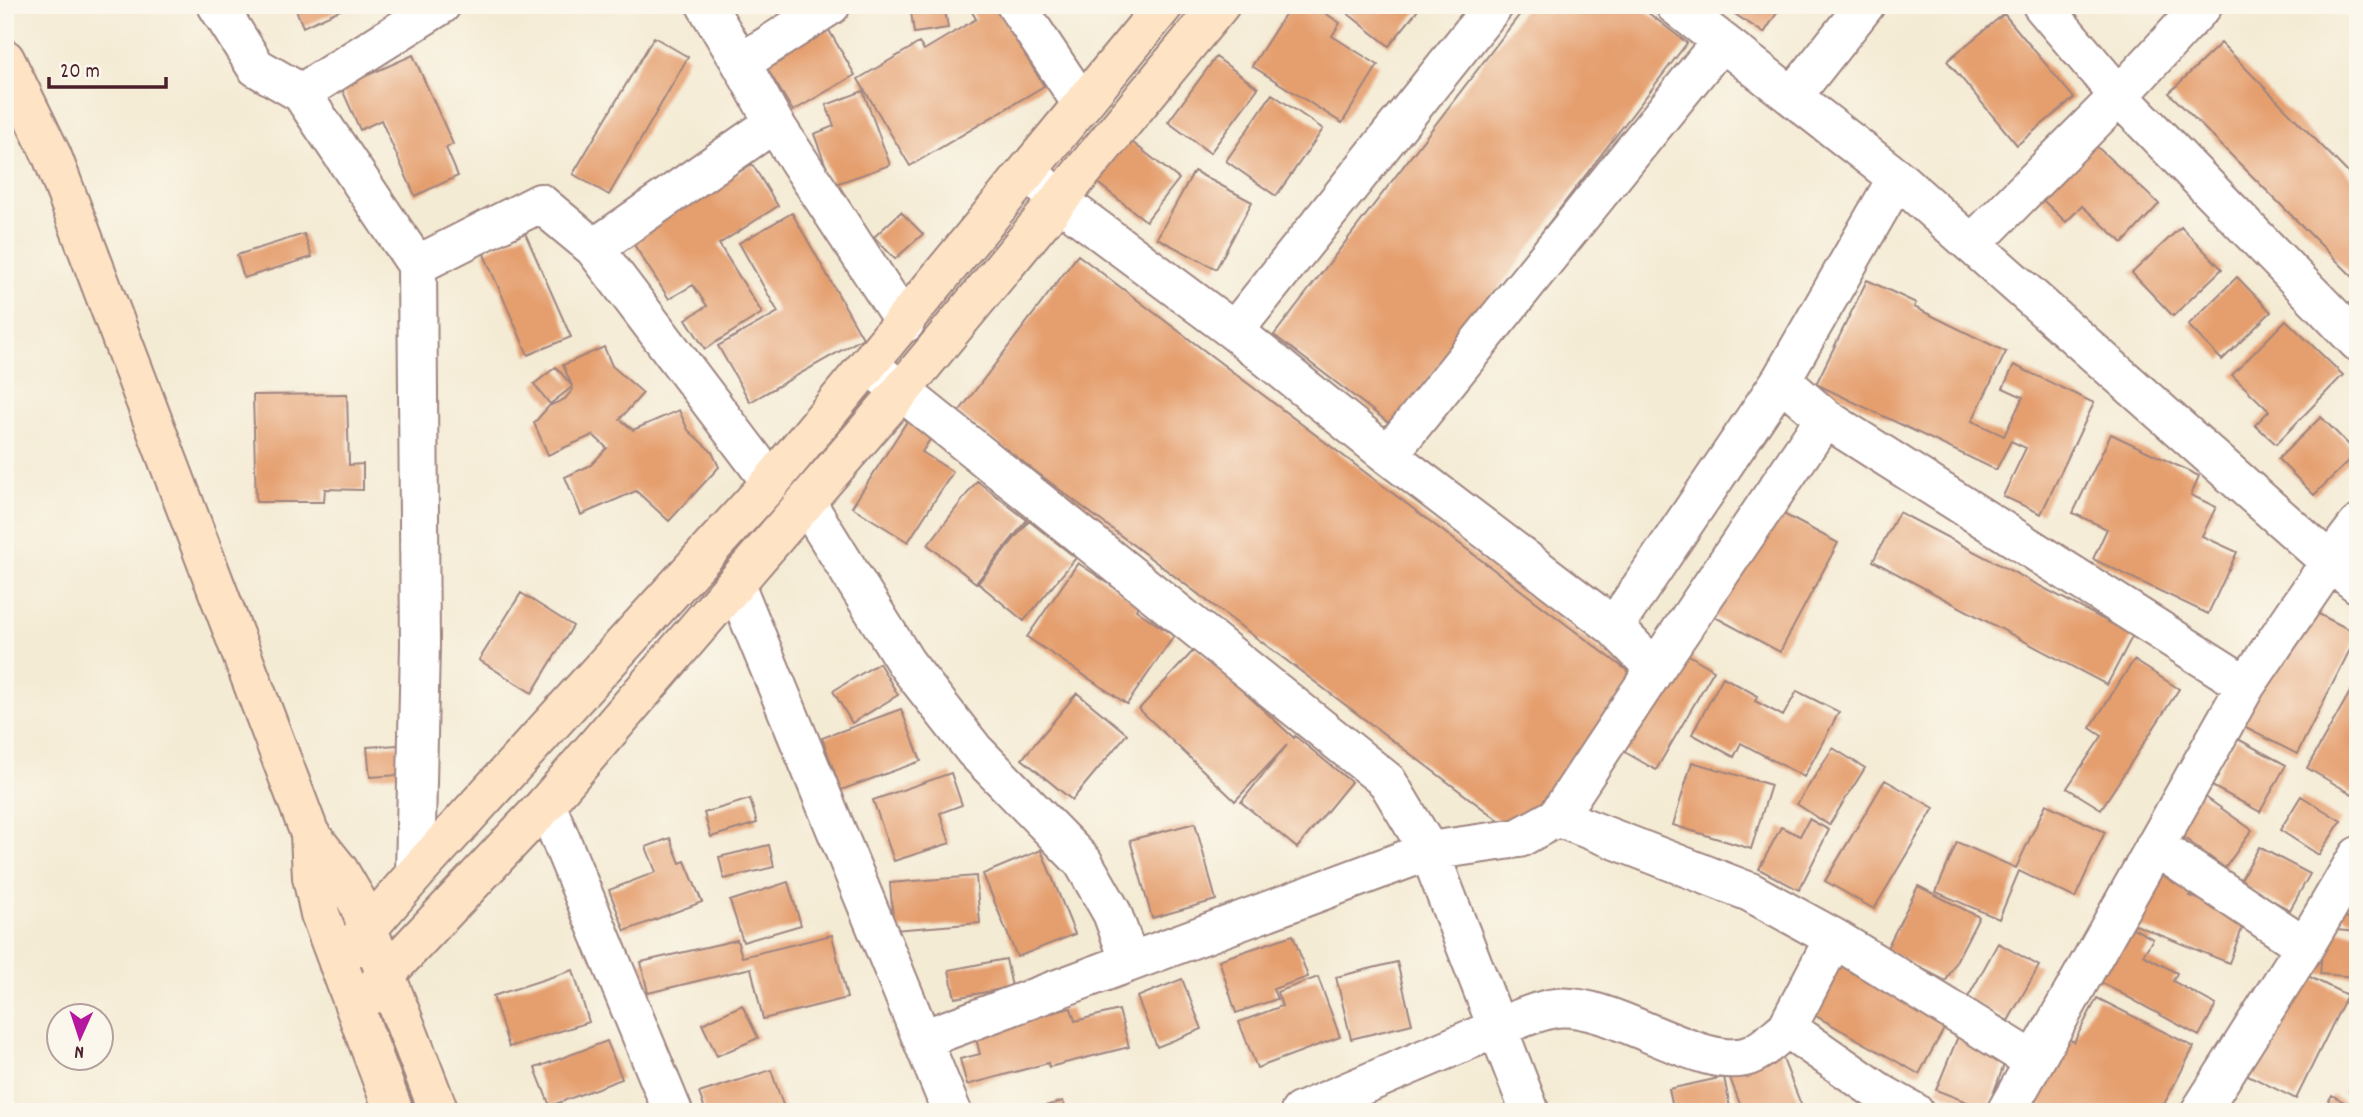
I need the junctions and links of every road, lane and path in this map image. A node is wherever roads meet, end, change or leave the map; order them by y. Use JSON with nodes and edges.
{"nodes":[{"id":1,"x":217,"y":5,"type":"edge"},
{"id":2,"x":440,"y":5,"type":"edge"},
{"id":3,"x":706,"y":5,"type":"edge"},
{"id":4,"x":831,"y":5,"type":"edge"},
{"id":5,"x":1017,"y":5,"type":"edge"},
{"id":6,"x":1164,"y":5,"type":"edge"},
{"id":7,"x":1220,"y":5,"type":"edge"},
{"id":8,"x":1494,"y":5,"type":"edge"},
{"id":9,"x":1675,"y":5,"type":"edge"},
{"id":10,"x":1865,"y":5,"type":"edge"},
{"id":11,"x":2042,"y":5,"type":"edge"},
{"id":12,"x":2203,"y":5,"type":"edge"},
{"id":13,"x":1720,"y":43,"type":"junction"},
{"id":14,"x":5,"y":59,"type":"edge"},
{"id":15,"x":741,"y":63,"type":"junction"},
{"id":16,"x":301,"y":93,"type":"junction"},
{"id":17,"x":1793,"y":96,"type":"junction"},
{"id":18,"x":2119,"y":96,"type":"junction"},
{"id":19,"x":1082,"y":104,"type":"junction"},
{"id":20,"x":774,"y":123,"type":"junction"},
{"id":21,"x":1028,"y":171,"type":"junction"},
{"id":22,"x":1897,"y":178,"type":"junction"},
{"id":23,"x":1058,"y":200,"type":"junction"},
{"id":24,"x":1972,"y":244,"type":"junction"},
{"id":25,"x":594,"y":248,"type":"junction"},
{"id":26,"x":417,"y":265,"type":"junction"},
{"id":27,"x":905,"y":323,"type":"junction"},
{"id":28,"x":1234,"y":331,"type":"junction"},
{"id":29,"x":2358,"y":342,"type":"edge"},
{"id":30,"x":869,"y":365,"type":"junction"},
{"id":31,"x":1781,"y":380,"type":"junction"},
{"id":32,"x":902,"y":390,"type":"junction"},
{"id":33,"x":1825,"y":418,"type":"junction"},
{"id":34,"x":1388,"y":455,"type":"junction"},
{"id":35,"x":772,"y":482,"type":"junction"},
{"id":36,"x":806,"y":502,"type":"junction"},
{"id":37,"x":2358,"y":526,"type":"edge"},
{"id":38,"x":2344,"y":573,"type":"edge"},
{"id":39,"x":736,"y":584,"type":"junction"},
{"id":40,"x":1614,"y":626,"type":"junction"},
{"id":41,"x":1655,"y":669,"type":"junction"},
{"id":42,"x":2246,"y":685,"type":"junction"},
{"id":43,"x":545,"y":804,"type":"junction"},
{"id":44,"x":1557,"y":817,"type":"junction"},
{"id":45,"x":310,"y":834,"type":"junction"},
{"id":46,"x":2155,"y":846,"type":"junction"},
{"id":47,"x":1429,"y":851,"type":"junction"},
{"id":48,"x":2358,"y":856,"type":"edge"},
{"id":49,"x":415,"y":874,"type":"junction"},
{"id":50,"x":369,"y":929,"type":"junction"},
{"id":51,"x":1834,"y":938,"type":"junction"},
{"id":52,"x":2305,"y":946,"type":"junction"},
{"id":53,"x":1130,"y":962,"type":"junction"},
{"id":54,"x":338,"y":963,"type":"junction"},
{"id":55,"x":386,"y":974,"type":"junction"},
{"id":56,"x":356,"y":1010,"type":"junction"},
{"id":57,"x":1497,"y":1028,"type":"junction"},
{"id":58,"x":1787,"y":1028,"type":"junction"},
{"id":59,"x":923,"y":1039,"type":"junction"},
{"id":60,"x":2034,"y":1061,"type":"junction"},
{"id":61,"x":1889,"y":1106,"type":"edge"},
{"id":62,"x":2010,"y":1110,"type":"edge"},
{"id":63,"x":394,"y":1112,"type":"edge"},
{"id":64,"x":439,"y":1112,"type":"edge"},
{"id":65,"x":673,"y":1112,"type":"edge"},
{"id":66,"x":952,"y":1112,"type":"edge"},
{"id":67,"x":1300,"y":1112,"type":"edge"},
{"id":68,"x":1531,"y":1112,"type":"edge"},
{"id":69,"x":2200,"y":1112,"type":"edge"}],
"edges":[{"from":1,"to":16,"type":"street"},
{"from":2,"to":16,"type":"street"},
{"from":3,"to":15,"type":"street"},
{"from":4,"to":15,"type":"street"},
{"from":5,"to":19,"type":"street"},
{"from":6,"to":19,"type":"street"},
{"from":7,"to":23,"type":"street"},
{"from":8,"to":28,"type":"street"},
{"from":9,"to":13,"type":"street"},
{"from":10,"to":17,"type":"street"},
{"from":11,"to":18,"type":"street"},
{"from":12,"to":18,"type":"street"},
{"from":13,"to":17,"type":"street"},
{"from":13,"to":34,"type":"street"},
{"from":14,"to":45,"type":"street"},
{"from":15,"to":20,"type":"street"},
{"from":16,"to":26,"type":"street"},
{"from":17,"to":22,"type":"street"},
{"from":18,"to":24,"type":"street"},
{"from":18,"to":29,"type":"street"},
{"from":19,"to":21,"type":"street"},
{"from":20,"to":25,"type":"street"},
{"from":20,"to":27,"type":"street"},
{"from":21,"to":23,"type":"street"},
{"from":21,"to":27,"type":"street"},
{"from":22,"to":24,"type":"street"},
{"from":22,"to":31,"type":"street"},
{"from":23,"to":28,"type":"street"},
{"from":23,"to":32,"type":"street"},
{"from":24,"to":38,"type":"street"},
{"from":25,"to":26,"type":"street"},
{"from":25,"to":35,"type":"street"},
{"from":26,"to":49,"type":"street"},
{"from":27,"to":30,"type":"street"},
{"from":28,"to":34,"type":"street"},
{"from":30,"to":32,"type":"street"},
{"from":30,"to":35,"type":"street"},
{"from":31,"to":33,"type":"street"},
{"from":31,"to":40,"type":"street"},
{"from":32,"to":36,"type":"street"},
{"from":32,"to":47,"type":"street"},
{"from":33,"to":41,"type":"street"},
{"from":33,"to":42,"type":"street"},
{"from":34,"to":40,"type":"street"},
{"from":35,"to":49,"type":"street"},
{"from":36,"to":39,"type":"street"},
{"from":36,"to":53,"type":"street"},
{"from":37,"to":38,"type":"street"},
{"from":38,"to":42,"type":"street"},
{"from":39,"to":43,"type":"street"},
{"from":39,"to":59,"type":"street"},
{"from":40,"to":41,"type":"street"},
{"from":41,"to":44,"type":"street"},
{"from":42,"to":46,"type":"street"},
{"from":43,"to":55,"type":"street"},
{"from":43,"to":65,"type":"street"},
{"from":44,"to":47,"type":"street"},
{"from":44,"to":51,"type":"street"},
{"from":45,"to":50,"type":"street"},
{"from":45,"to":54,"type":"street"},
{"from":46,"to":52,"type":"street"},
{"from":46,"to":60,"type":"street"},
{"from":47,"to":53,"type":"street"},
{"from":47,"to":57,"type":"street"},
{"from":48,"to":52,"type":"street"},
{"from":49,"to":50,"type":"street"},
{"from":50,"to":54,"type":"street"},
{"from":50,"to":55,"type":"street"},
{"from":51,"to":58,"type":"street"},
{"from":51,"to":60,"type":"street"},
{"from":52,"to":69,"type":"street"},
{"from":53,"to":59,"type":"street"},
{"from":54,"to":56,"type":"street"},
{"from":55,"to":56,"type":"street"},
{"from":55,"to":64,"type":"street"},
{"from":56,"to":63,"type":"street"},
{"from":57,"to":58,"type":"street"},
{"from":57,"to":67,"type":"street"},
{"from":57,"to":68,"type":"street"},
{"from":58,"to":61,"type":"street"},
{"from":59,"to":66,"type":"street"},
{"from":60,"to":62,"type":"street"}]}
